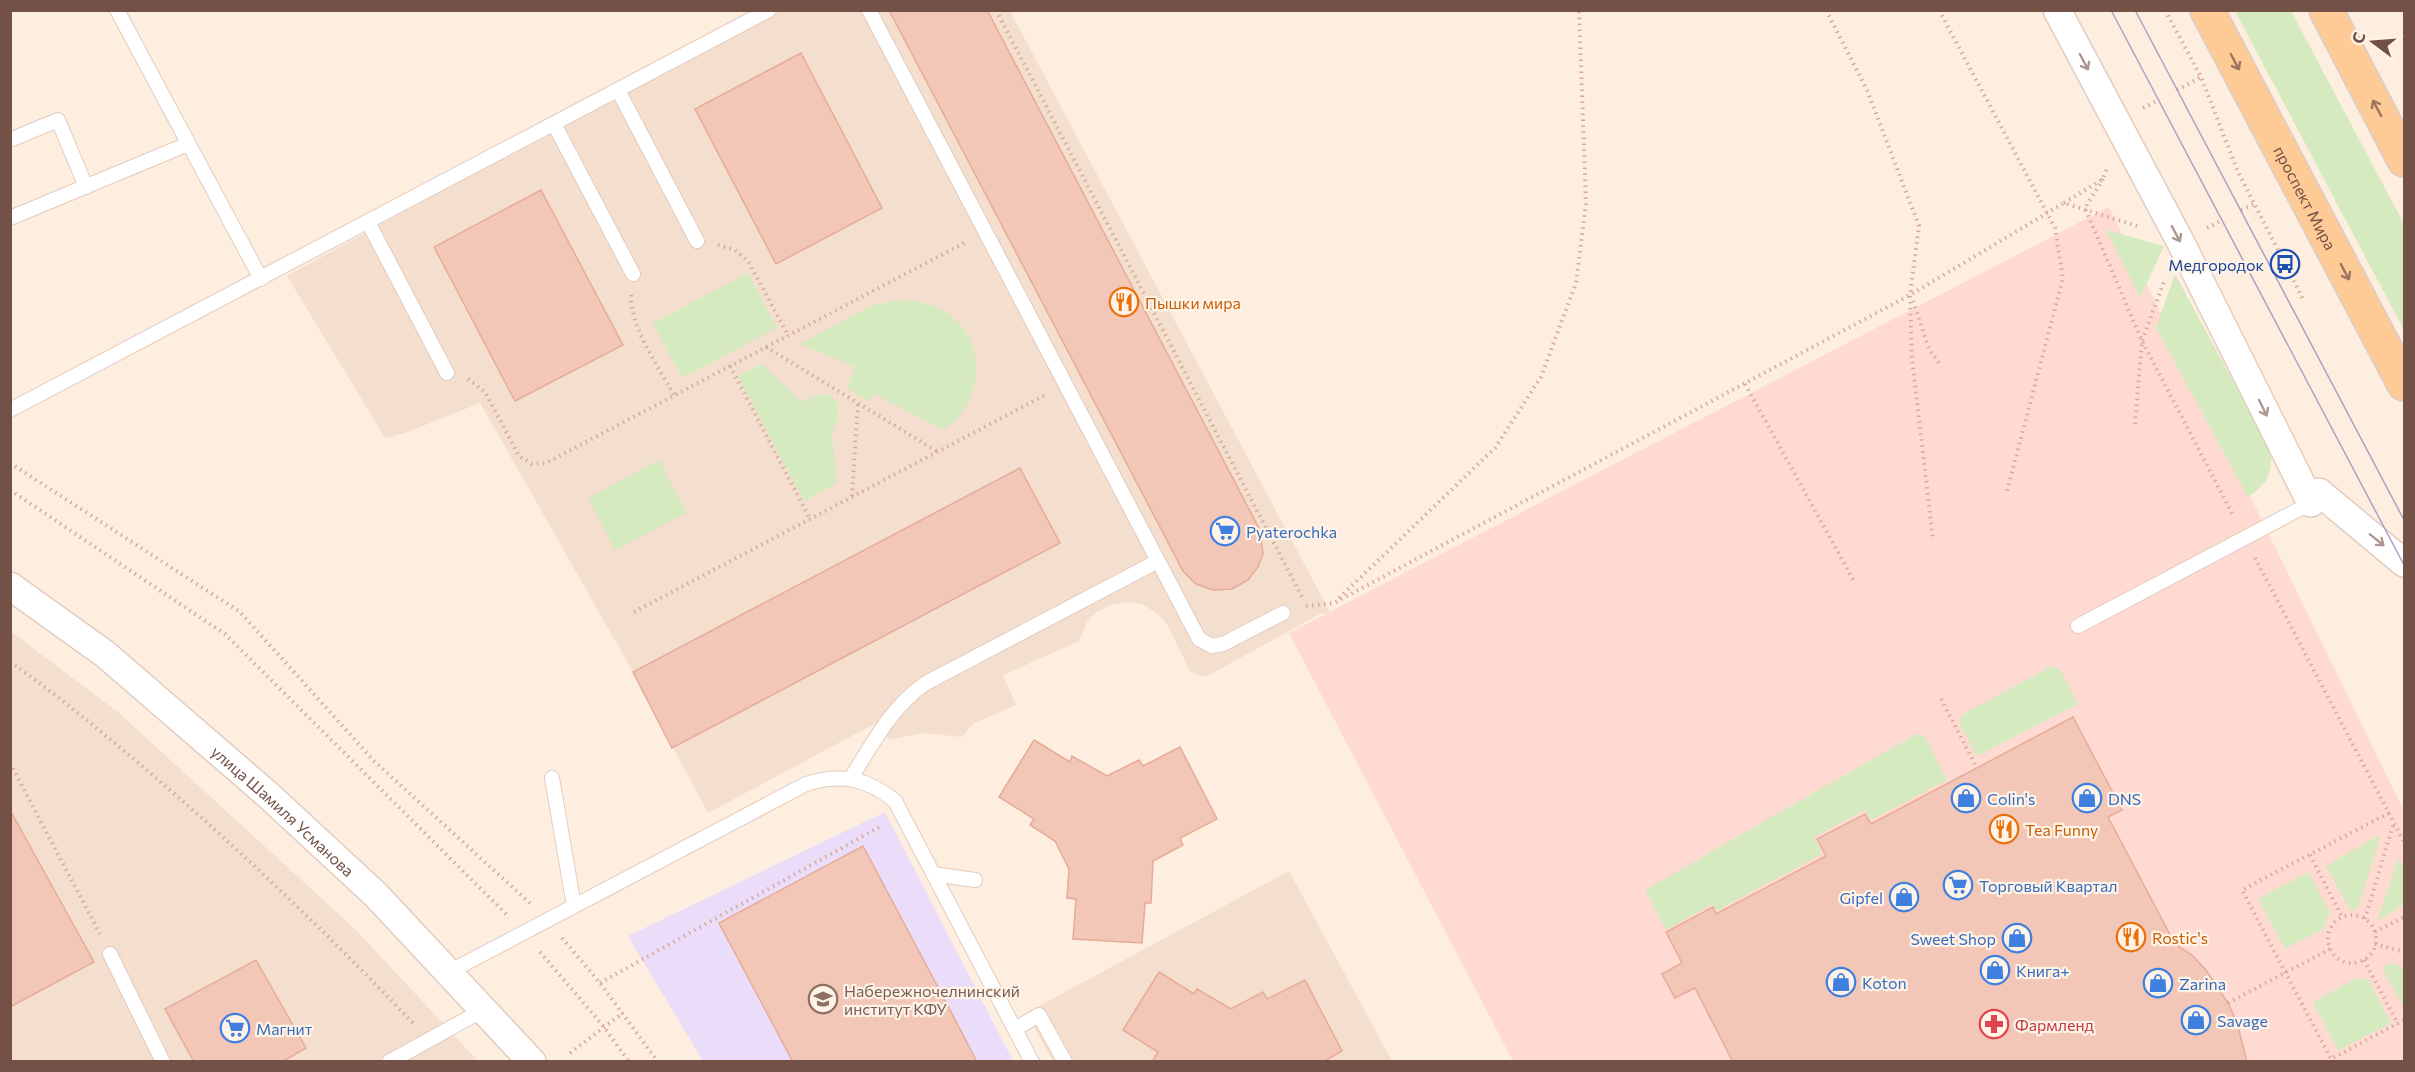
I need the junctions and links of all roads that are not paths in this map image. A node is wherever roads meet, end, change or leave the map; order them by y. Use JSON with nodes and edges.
{"nodes":[{"id":1,"x":117,"y":10,"type":"edge"},
{"id":2,"x":769,"y":10,"type":"edge"},
{"id":3,"x":869,"y":10,"type":"edge"},
{"id":4,"x":2057,"y":10,"type":"edge"},
{"id":5,"x":2207,"y":10,"type":"edge"},
{"id":6,"x":2326,"y":10,"type":"edge"},
{"id":7,"x":618,"y":90,"type":"junction"},
{"id":8,"x":554,"y":124,"type":"junction"},
{"id":9,"x":10,"y":140,"type":"edge"},
{"id":10,"x":188,"y":144,"type":"junction"},
{"id":11,"x":2404,"y":160,"type":"edge"},
{"id":12,"x":86,"y":187,"type":"junction"},
{"id":13,"x":10,"y":218,"type":"edge"},
{"id":14,"x":368,"y":222,"type":"junction"},
{"id":15,"x":697,"y":241,"type":"road end"},
{"id":16,"x":633,"y":274,"type":"road end"},
{"id":17,"x":261,"y":279,"type":"junction"},
{"id":18,"x":447,"y":373,"type":"road end"},
{"id":19,"x":2404,"y":384,"type":"edge"},
{"id":20,"x":10,"y":411,"type":"edge"},
{"id":21,"x":2311,"y":503,"type":"junction"},
{"id":22,"x":1158,"y":561,"type":"junction"},
{"id":23,"x":2404,"y":563,"type":"edge"},
{"id":24,"x":10,"y":586,"type":"edge"},
{"id":25,"x":1283,"y":613,"type":"dead end"},
{"id":26,"x":2078,"y":626,"type":"dead end"},
{"id":27,"x":552,"y":778,"type":"dead end"},
{"id":28,"x":851,"y":778,"type":"junction"},
{"id":29,"x":933,"y":874,"type":"junction"},
{"id":30,"x":975,"y":880,"type":"dead end"},
{"id":31,"x":574,"y":906,"type":"junction"},
{"id":32,"x":110,"y":954,"type":"road end"},
{"id":33,"x":448,"y":972,"type":"junction"},
{"id":34,"x":483,"y":1010,"type":"junction"},
{"id":35,"x":1015,"y":1029,"type":"junction"},
{"id":36,"x":163,"y":1062,"type":"edge"},
{"id":37,"x":389,"y":1062,"type":"edge"},
{"id":38,"x":532,"y":1062,"type":"edge"},
{"id":39,"x":1032,"y":1062,"type":"edge"},
{"id":40,"x":1065,"y":1062,"type":"edge"}],
"edges":[{"from":1,"to":10,"type":"lane"},
{"from":2,"to":7,"type":"lane"},
{"from":3,"to":22,"type":"lane"},
{"from":4,"to":21,"type":"street","one_way":true},
{"from":5,"to":19,"type":"main road","name":"проспект Мира","one_way":true},
{"from":11,"to":6,"type":"main road","one_way":true},
{"from":7,"to":8,"type":"lane"},
{"from":7,"to":15,"type":"lane"},
{"from":8,"to":14,"type":"lane"},
{"from":8,"to":16,"type":"lane"},
{"from":9,"to":12,"type":"lane"},
{"from":10,"to":12,"type":"lane"},
{"from":10,"to":17,"type":"lane"},
{"from":12,"to":13,"type":"lane"},
{"from":14,"to":17,"type":"lane"},
{"from":14,"to":18,"type":"lane"},
{"from":17,"to":20,"type":"lane"},
{"from":21,"to":23,"type":"street","one_way":true},
{"from":21,"to":26,"type":"lane"},
{"from":22,"to":25,"type":"lane"},
{"from":22,"to":28,"type":"lane"},
{"from":24,"to":33,"type":"street","name":"улица Шамиля Усманова"},
{"from":27,"to":31,"type":"lane"},
{"from":28,"to":29,"type":"lane"},
{"from":28,"to":31,"type":"lane"},
{"from":29,"to":30,"type":"lane"},
{"from":29,"to":35,"type":"lane"},
{"from":31,"to":33,"type":"lane"},
{"from":32,"to":36,"type":"lane"},
{"from":33,"to":34,"type":"street","name":"улица Шамиля Усманова"},
{"from":34,"to":37,"type":"lane"},
{"from":34,"to":38,"type":"street","name":"улица Шамиля Усманова"},
{"from":35,"to":39,"type":"lane"},
{"from":35,"to":40,"type":"lane"}]}
